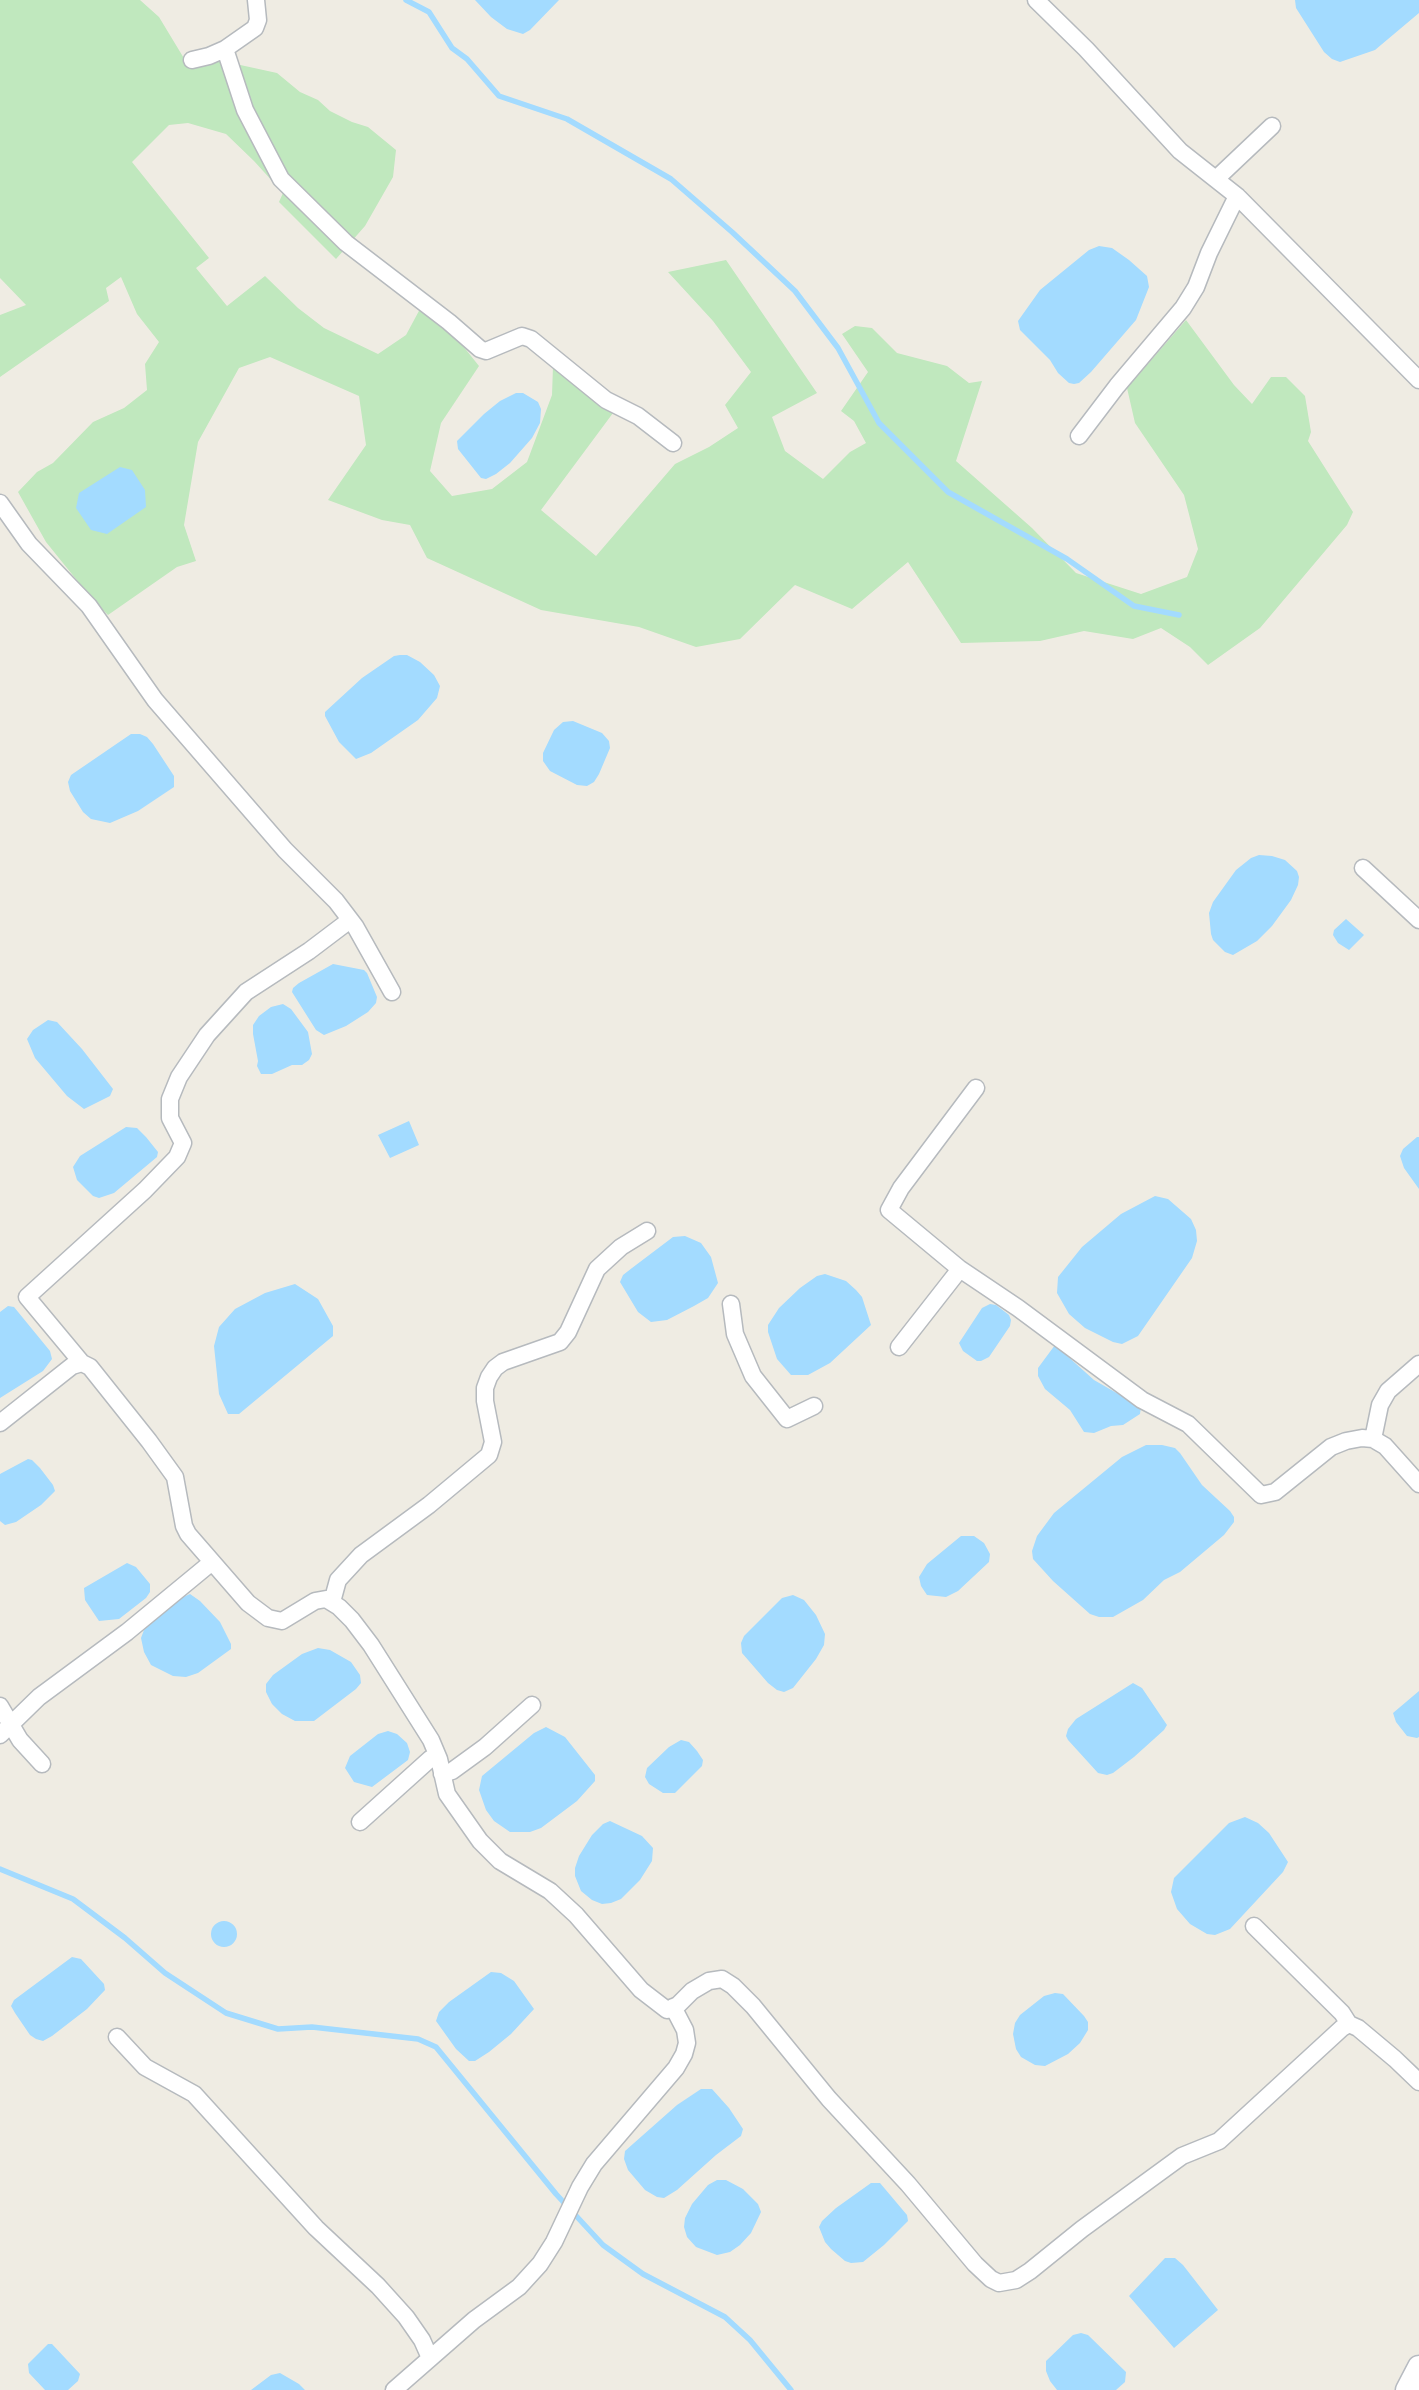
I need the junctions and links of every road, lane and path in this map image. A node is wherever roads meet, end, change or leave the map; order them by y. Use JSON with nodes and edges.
{"nodes":[{"id":1,"x":256,"y":0,"type":"edge"},
{"id":2,"x":1036,"y":0,"type":"edge"},
{"id":3,"x":225,"y":49,"type":"junction"},
{"id":4,"x":192,"y":60,"type":"dead end"},
{"id":5,"x":1272,"y":126,"type":"dead end"},
{"id":6,"x":1216,"y":179,"type":"junction"},
{"id":7,"x":1238,"y":196,"type":"junction"},
{"id":8,"x":1419,"y":380,"type":"edge"},
{"id":9,"x":1079,"y":436,"type":"dead end"},
{"id":10,"x":673,"y":443,"type":"dead end"},
{"id":11,"x":0,"y":503,"type":"edge"},
{"id":12,"x":1363,"y":868,"type":"dead end"},
{"id":13,"x":350,"y":920,"type":"junction"},
{"id":14,"x":1419,"y":920,"type":"edge"},
{"id":15,"x":392,"y":992,"type":"dead end"},
{"id":16,"x":976,"y":1088,"type":"dead end"},
{"id":17,"x":647,"y":1231,"type":"dead end"},
{"id":18,"x":960,"y":1269,"type":"junction"},
{"id":19,"x":731,"y":1304,"type":"dead end"},
{"id":20,"x":899,"y":1347,"type":"dead end"},
{"id":21,"x":82,"y":1363,"type":"junction"},
{"id":22,"x":1419,"y":1364,"type":"edge"},
{"id":23,"x":814,"y":1406,"type":"dead end"},
{"id":24,"x":0,"y":1423,"type":"edge"},
{"id":25,"x":1373,"y":1439,"type":"junction"},
{"id":26,"x":1419,"y":1484,"type":"edge"},
{"id":27,"x":212,"y":1562,"type":"junction"},
{"id":28,"x":332,"y":1602,"type":"junction"},
{"id":29,"x":532,"y":1705,"type":"dead end"},
{"id":30,"x":0,"y":1706,"type":"edge"},
{"id":31,"x":5,"y":1730,"type":"edge"},
{"id":32,"x":437,"y":1755,"type":"junction"},
{"id":33,"x":42,"y":1764,"type":"dead end"},
{"id":34,"x":442,"y":1774,"type":"junction"},
{"id":35,"x":360,"y":1822,"type":"dead end"},
{"id":36,"x":1254,"y":1926,"type":"dead end"},
{"id":37,"x":673,"y":2007,"type":"junction"},
{"id":38,"x":1348,"y":2024,"type":"junction"},
{"id":39,"x":117,"y":2037,"type":"dead end"},
{"id":40,"x":1419,"y":2082,"type":"edge"},
{"id":41,"x":430,"y":2358,"type":"junction"},
{"id":42,"x":1419,"y":2367,"type":"edge"},
{"id":43,"x":394,"y":2390,"type":"edge"},
{"id":44,"x":1407,"y":2390,"type":"edge"}],
"edges":[{"from":1,"to":3,"type":"street"},
{"from":2,"to":6,"type":"street"},
{"from":3,"to":4,"type":"street"},
{"from":3,"to":10,"type":"street"},
{"from":5,"to":6,"type":"street"},
{"from":6,"to":7,"type":"street"},
{"from":7,"to":8,"type":"street"},
{"from":7,"to":9,"type":"street"},
{"from":11,"to":13,"type":"street"},
{"from":12,"to":14,"type":"street"},
{"from":13,"to":15,"type":"street"},
{"from":13,"to":21,"type":"street"},
{"from":16,"to":18,"type":"street"},
{"from":17,"to":28,"type":"street"},
{"from":18,"to":20,"type":"street"},
{"from":18,"to":25,"type":"street"},
{"from":19,"to":23,"type":"street"},
{"from":21,"to":24,"type":"street"},
{"from":21,"to":27,"type":"street"},
{"from":22,"to":25,"type":"street"},
{"from":25,"to":26,"type":"street"},
{"from":27,"to":28,"type":"street"},
{"from":27,"to":31,"type":"street"},
{"from":28,"to":32,"type":"street"},
{"from":29,"to":34,"type":"street"},
{"from":30,"to":31,"type":"street"},
{"from":31,"to":33,"type":"street"},
{"from":32,"to":34,"type":"street"},
{"from":32,"to":35,"type":"street"},
{"from":34,"to":37,"type":"street"},
{"from":36,"to":38,"type":"street"},
{"from":37,"to":38,"type":"street"},
{"from":37,"to":41,"type":"street"},
{"from":38,"to":40,"type":"street"},
{"from":39,"to":41,"type":"street"},
{"from":41,"to":43,"type":"street"},
{"from":42,"to":44,"type":"main road"}]}
